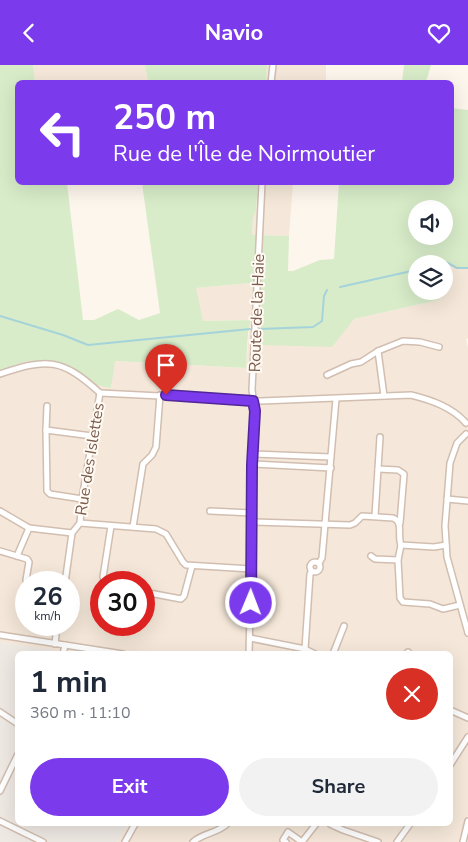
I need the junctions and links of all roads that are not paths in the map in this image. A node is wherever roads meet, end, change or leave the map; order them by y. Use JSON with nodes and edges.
{"nodes":[{"id":1,"x":273,"y":65,"type":"edge"},
{"id":2,"x":271,"y":80,"type":"edge"},
{"id":3,"x":262,"y":185,"type":"edge"},
{"id":4,"x":440,"y":347,"type":"dead end"},
{"id":5,"x":378,"y":351,"type":"junction"},
{"id":6,"x":0,"y":374,"type":"edge"},
{"id":7,"x":327,"y":375,"type":"dead end"},
{"id":8,"x":100,"y":393,"type":"junction"},
{"id":9,"x":160,"y":395,"type":"junction"},
{"id":10,"x":384,"y":396,"type":"junction"},
{"id":11,"x":336,"y":399,"type":"junction"},
{"id":12,"x":253,"y":401,"type":"junction"},
{"id":13,"x":47,"y":406,"type":"dead end"},
{"id":14,"x":467,"y":423,"type":"edge"},
{"id":15,"x":46,"y":430,"type":"junction"},
{"id":16,"x":467,"y":434,"type":"edge"},
{"id":17,"x":92,"y":436,"type":"junction"},
{"id":18,"x":380,"y":437,"type":"dead end"},
{"id":19,"x":253,"y":454,"type":"junction"},
{"id":20,"x":332,"y":457,"type":"junction"},
{"id":21,"x":252,"y":465,"type":"junction"},
{"id":22,"x":330,"y":468,"type":"junction"},
{"id":23,"x":378,"y":469,"type":"junction"},
{"id":24,"x":82,"y":499,"type":"junction"},
{"id":25,"x":447,"y":499,"type":"junction"},
{"id":26,"x":468,"y":501,"type":"edge"},
{"id":27,"x":0,"y":511,"type":"edge"},
{"id":28,"x":210,"y":511,"type":"dead end"},
{"id":29,"x":252,"y":513,"type":"junction"},
{"id":30,"x":375,"y":516,"type":"junction"},
{"id":31,"x":252,"y":522,"type":"junction"},
{"id":32,"x":80,"y":523,"type":"junction"},
{"id":33,"x":326,"y":523,"type":"junction"},
{"id":34,"x":400,"y":524,"type":"junction"},
{"id":35,"x":111,"y":526,"type":"junction"},
{"id":36,"x":133,"y":527,"type":"junction"},
{"id":37,"x":30,"y":528,"type":"junction"},
{"id":38,"x":72,"y":533,"type":"junction"},
{"id":39,"x":401,"y":545,"type":"junction"},
{"id":40,"x":446,"y":545,"type":"junction"},
{"id":41,"x":0,"y":551,"type":"edge"},
{"id":42,"x":18,"y":556,"type":"junction"},
{"id":43,"x":371,"y":556,"type":"dead end"},
{"id":44,"x":398,"y":560,"type":"junction"},
{"id":45,"x":192,"y":566,"type":"junction"},
{"id":46,"x":251,"y":569,"type":"junction"},
{"id":47,"x":28,"y":571,"type":"edge"},
{"id":48,"x":66,"y":571,"type":"edge"},
{"id":49,"x":104,"y":571,"type":"edge"},
{"id":50,"x":155,"y":594,"type":"edge"},
{"id":51,"x":460,"y":605,"type":"junction"},
{"id":52,"x":344,"y":626,"type":"dead end"},
{"id":53,"x":468,"y":629,"type":"edge"},
{"id":54,"x":0,"y":635,"type":"edge"},
{"id":55,"x":56,"y":636,"type":"edge"},
{"id":56,"x":250,"y":638,"type":"junction"},
{"id":57,"x":55,"y":644,"type":"junction"},
{"id":58,"x":65,"y":645,"type":"junction"},
{"id":59,"x":305,"y":649,"type":"junction"},
{"id":60,"x":64,"y":651,"type":"edge"},
{"id":61,"x":104,"y":651,"type":"edge"},
{"id":62,"x":249,"y":651,"type":"edge"},
{"id":63,"x":309,"y":651,"type":"edge"},
{"id":64,"x":334,"y":651,"type":"edge"},
{"id":65,"x":453,"y":711,"type":"edge"},
{"id":66,"x":0,"y":712,"type":"edge"},
{"id":67,"x":468,"y":718,"type":"edge"},
{"id":68,"x":15,"y":722,"type":"edge"},
{"id":69,"x":468,"y":737,"type":"edge"},
{"id":70,"x":15,"y":760,"type":"edge"},
{"id":71,"x":453,"y":760,"type":"edge"},
{"id":72,"x":0,"y":791,"type":"edge"},
{"id":73,"x":0,"y":821,"type":"edge"},
{"id":74,"x":468,"y":821,"type":"edge"},
{"id":75,"x":134,"y":826,"type":"edge"},
{"id":76,"x":225,"y":826,"type":"edge"},
{"id":77,"x":314,"y":826,"type":"edge"},
{"id":78,"x":339,"y":826,"type":"edge"},
{"id":79,"x":409,"y":826,"type":"edge"},
{"id":80,"x":43,"y":842,"type":"edge"},
{"id":81,"x":125,"y":842,"type":"edge"},
{"id":82,"x":194,"y":842,"type":"edge"},
{"id":83,"x":286,"y":842,"type":"edge"},
{"id":84,"x":302,"y":842,"type":"edge"},
{"id":85,"x":378,"y":842,"type":"edge"},
{"id":86,"x":397,"y":842,"type":"edge"},
{"id":87,"x":463,"y":842,"type":"edge"}],
"edges":[{"from":1,"to":2,"type":"street"},
{"from":3,"to":12,"type":"street","name":"Route de la Haie"},
{"from":4,"to":5,"type":"street"},
{"from":5,"to":7,"type":"street"},
{"from":5,"to":10,"type":"street"},
{"from":6,"to":8,"type":"street"},
{"from":8,"to":9,"type":"street"},
{"from":8,"to":17,"type":"street","name":"Rue des Islettes"},
{"from":9,"to":12,"type":"street"},
{"from":9,"to":36,"type":"street"},
{"from":10,"to":11,"type":"street"},
{"from":10,"to":14,"type":"street"},
{"from":11,"to":12,"type":"street"},
{"from":11,"to":20,"type":"street"},
{"from":12,"to":19,"type":"street","name":"Route de la Haie"},
{"from":13,"to":15,"type":"street"},
{"from":14,"to":16,"type":"street"},
{"from":15,"to":17,"type":"street"},
{"from":15,"to":24,"type":"street"},
{"from":16,"to":25,"type":"street"},
{"from":17,"to":24,"type":"street","name":"Rue des Islettes"},
{"from":18,"to":23,"type":"street"},
{"from":19,"to":20,"type":"street"},
{"from":19,"to":21,"type":"street","name":"Route de la Haie"},
{"from":20,"to":22,"type":"street"},
{"from":21,"to":22,"type":"street"},
{"from":21,"to":29,"type":"street","name":"Route de la Haie"},
{"from":22,"to":33,"type":"street"},
{"from":23,"to":30,"type":"street"},
{"from":23,"to":34,"type":"street"},
{"from":24,"to":32,"type":"street","name":"Rue des Islettes"},
{"from":25,"to":26,"type":"street"},
{"from":25,"to":40,"type":"street"},
{"from":27,"to":37,"type":"street"},
{"from":28,"to":29,"type":"street"},
{"from":29,"to":31,"type":"street","name":"Route de la Haie"},
{"from":30,"to":33,"type":"street"},
{"from":30,"to":34,"type":"street"},
{"from":31,"to":33,"type":"street"},
{"from":31,"to":46,"type":"street","name":"Route de la Haie"},
{"from":32,"to":35,"type":"street"},
{"from":32,"to":38,"type":"street","name":"Rue des Islettes"},
{"from":33,"to":59,"type":"street"},
{"from":34,"to":39,"type":"street"},
{"from":35,"to":36,"type":"street"},
{"from":35,"to":49,"type":"street"},
{"from":36,"to":45,"type":"street"},
{"from":37,"to":38,"type":"street"},
{"from":37,"to":42,"type":"street"},
{"from":38,"to":48,"type":"street","name":"Rue des Islettes"},
{"from":39,"to":40,"type":"street"},
{"from":39,"to":44,"type":"street"},
{"from":40,"to":51,"type":"street"},
{"from":41,"to":42,"type":"street"},
{"from":42,"to":47,"type":"street"},
{"from":43,"to":44,"type":"street"},
{"from":44,"to":51,"type":"street"},
{"from":45,"to":46,"type":"street"},
{"from":45,"to":50,"type":"street"},
{"from":46,"to":56,"type":"street","name":"Route de la Haie"},
{"from":51,"to":53,"type":"street"},
{"from":52,"to":64,"type":"street"},
{"from":54,"to":57,"type":"street"},
{"from":55,"to":57,"type":"street"},
{"from":56,"to":59,"type":"street"},
{"from":56,"to":62,"type":"street","name":"Route de la Haie"},
{"from":57,"to":58,"type":"street"},
{"from":58,"to":60,"type":"street"},
{"from":58,"to":61,"type":"street"},
{"from":59,"to":63,"type":"street"},
{"from":65,"to":67,"type":"street"},
{"from":66,"to":68,"type":"street"},
{"from":69,"to":71,"type":"street"},
{"from":70,"to":72,"type":"street"},
{"from":73,"to":80,"type":"street"},
{"from":74,"to":87,"type":"street"},
{"from":75,"to":81,"type":"street"},
{"from":76,"to":82,"type":"street"},
{"from":77,"to":84,"type":"street"},
{"from":78,"to":85,"type":"street"},
{"from":79,"to":86,"type":"street"},
{"from":83,"to":84,"type":"street"}]}
